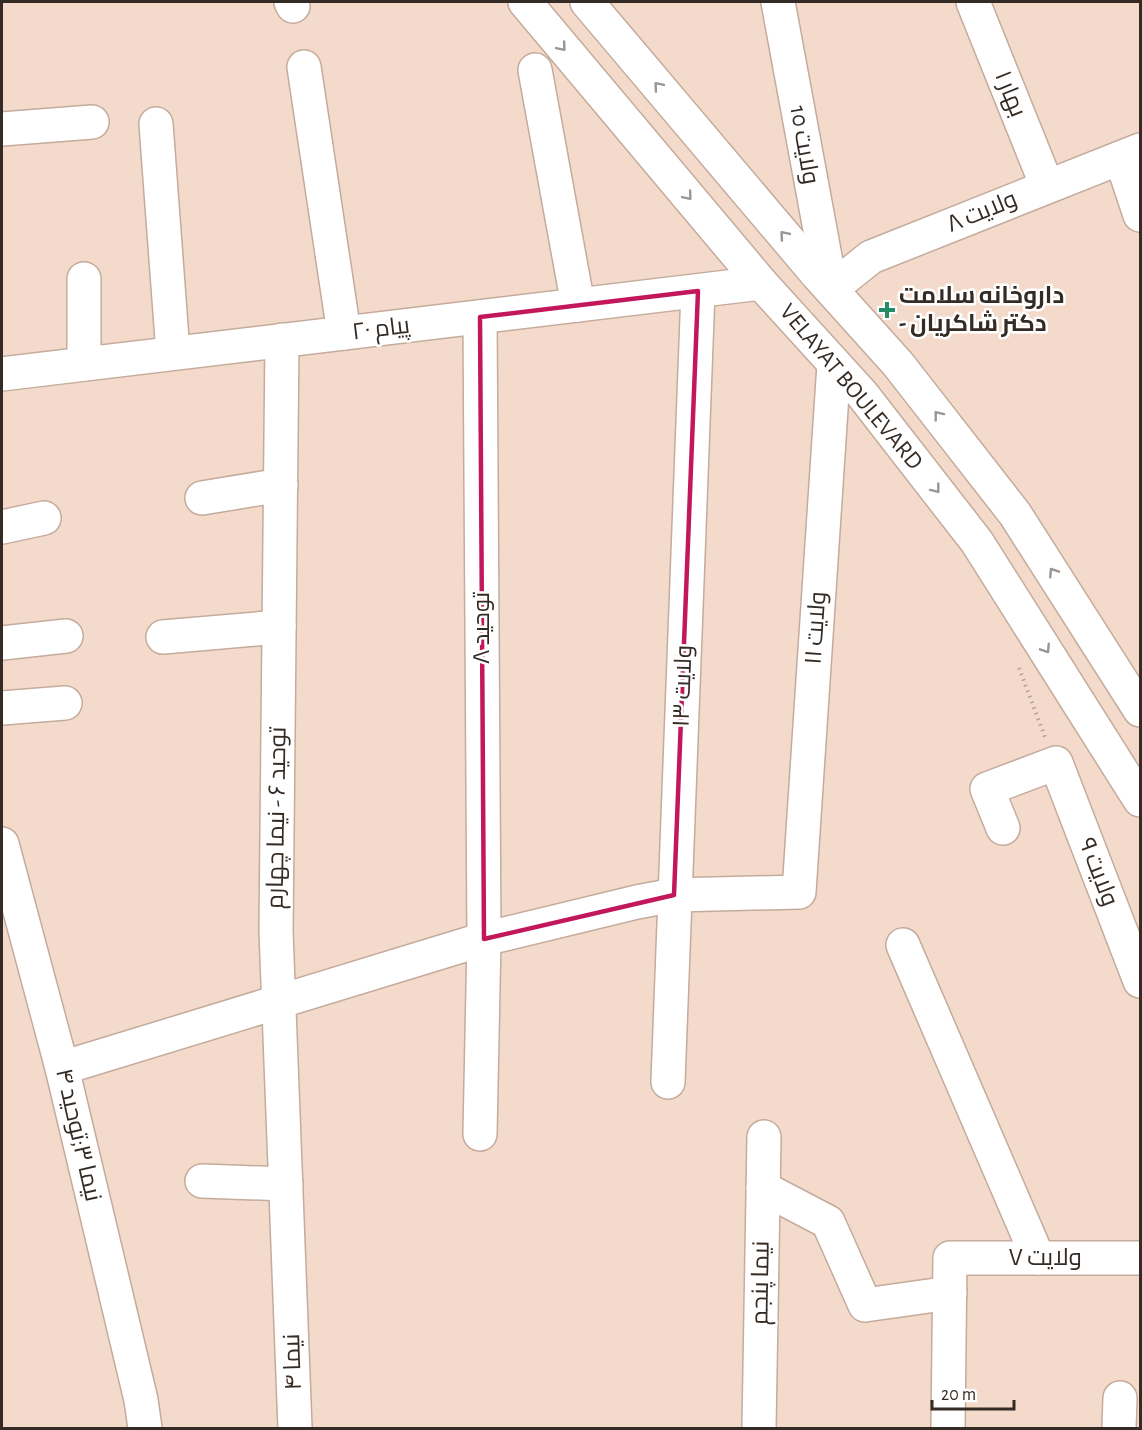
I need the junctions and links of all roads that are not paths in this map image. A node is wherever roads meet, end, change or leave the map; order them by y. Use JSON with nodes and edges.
{"nodes":[{"id":1,"x":525,"y":2,"type":"edge"},
{"id":2,"x":587,"y":2,"type":"edge"},
{"id":3,"x":778,"y":2,"type":"edge"},
{"id":4,"x":973,"y":2,"type":"edge"},
{"id":5,"x":304,"y":67,"type":"dead end"},
{"id":6,"x":535,"y":70,"type":"dead end"},
{"id":7,"x":92,"y":122,"type":"dead end"},
{"id":8,"x":156,"y":124,"type":"dead end"},
{"id":9,"x":2,"y":129,"type":"edge"},
{"id":10,"x":1131,"y":154,"type":"edge"},
{"id":11,"x":1047,"y":186,"type":"junction"},
{"id":12,"x":1140,"y":215,"type":"edge"},
{"id":13,"x":84,"y":279,"type":"dead end"},
{"id":14,"x":762,"y":283,"type":"junction"},
{"id":15,"x":831,"y":289,"type":"junction"},
{"id":16,"x":698,"y":291,"type":"junction"},
{"id":17,"x":578,"y":305,"type":"junction"},
{"id":18,"x":480,"y":317,"type":"junction"},
{"id":19,"x":344,"y":333,"type":"junction"},
{"id":20,"x":282,"y":340,"type":"junction"},
{"id":21,"x":173,"y":353,"type":"junction"},
{"id":22,"x":84,"y":364,"type":"junction"},
{"id":23,"x":834,"y":364,"type":"junction"},
{"id":24,"x":2,"y":374,"type":"edge"},
{"id":25,"x":281,"y":485,"type":"junction"},
{"id":26,"x":202,"y":498,"type":"dead end"},
{"id":27,"x":44,"y":518,"type":"dead end"},
{"id":28,"x":2,"y":526,"type":"edge"},
{"id":29,"x":279,"y":627,"type":"junction"},
{"id":30,"x":66,"y":636,"type":"dead end"},
{"id":31,"x":163,"y":637,"type":"dead end"},
{"id":32,"x":2,"y":643,"type":"edge"},
{"id":33,"x":65,"y":703,"type":"dead end"},
{"id":34,"x":2,"y":708,"type":"edge"},
{"id":35,"x":1140,"y":710,"type":"edge"},
{"id":36,"x":1140,"y":800,"type":"edge"},
{"id":37,"x":1003,"y":828,"type":"dead end"},
{"id":38,"x":2,"y":844,"type":"edge"},
{"id":39,"x":674,"y":895,"type":"junction"},
{"id":40,"x":484,"y":939,"type":"junction"},
{"id":41,"x":903,"y":945,"type":"dead end"},
{"id":42,"x":1140,"y":981,"type":"edge"},
{"id":43,"x":279,"y":1002,"type":"junction"},
{"id":44,"x":62,"y":1068,"type":"junction"},
{"id":45,"x":668,"y":1082,"type":"dead end"},
{"id":46,"x":480,"y":1134,"type":"dead end"},
{"id":47,"x":764,"y":1137,"type":"dead end"},
{"id":48,"x":202,"y":1181,"type":"dead end"},
{"id":49,"x":286,"y":1184,"type":"junction"},
{"id":50,"x":763,"y":1188,"type":"junction"},
{"id":51,"x":1038,"y":1258,"type":"junction"},
{"id":52,"x":1140,"y":1258,"type":"edge"},
{"id":53,"x":950,"y":1293,"type":"junction"},
{"id":54,"x":291,"y":1296,"type":"joint"},
{"id":55,"x":145,"y":1428,"type":"edge"},
{"id":56,"x":295,"y":1428,"type":"edge"},
{"id":57,"x":759,"y":1428,"type":"edge"},
{"id":58,"x":948,"y":1428,"type":"edge"}],
"edges":[{"from":1,"to":14,"type":"street","name":"VELAYAT BOULEVARD","one_way":true},
{"from":15,"to":2,"type":"street","name":"VELAYAT BOULEVARD","one_way":true},
{"from":3,"to":15,"type":"street","name":"ولایت 10"},
{"from":4,"to":11,"type":"street","name":"بهار ۱"},
{"from":5,"to":19,"type":"street"},
{"from":6,"to":17,"type":"street"},
{"from":7,"to":9,"type":"street"},
{"from":8,"to":21,"type":"street"},
{"from":10,"to":11,"type":"street","name":"ولایت ۸"},
{"from":10,"to":12,"type":"street"},
{"from":11,"to":15,"type":"street","name":"ولایت ۸"},
{"from":13,"to":22,"type":"street"},
{"from":14,"to":16,"type":"street","name":"پیام ۲۰"},
{"from":14,"to":23,"type":"street","name":"VELAYAT BOULEVARD"},
{"from":35,"to":15,"type":"street","name":"VELAYAT BOULEVARD","one_way":true},
{"from":16,"to":17,"type":"street","name":"پیام ۲۰"},
{"from":16,"to":39,"type":"street","name":"ولایت ۱۳"},
{"from":17,"to":18,"type":"street","name":"پیام ۲۰"},
{"from":18,"to":19,"type":"street","name":"پیام ۲۰"},
{"from":18,"to":40,"type":"street","name":"توحید ۸"},
{"from":19,"to":20,"type":"street","name":"پیام ۲۰"},
{"from":20,"to":21,"type":"street","name":"پیام ۲۰"},
{"from":20,"to":25,"type":"street","name":"توحید ۶ - نیما چهارم"},
{"from":21,"to":22,"type":"street","name":"پیام ۲۰"},
{"from":22,"to":24,"type":"street","name":"پیام ۲۰"},
{"from":23,"to":36,"type":"street","name":"VELAYAT BOULEVARD","one_way":true},
{"from":23,"to":39,"type":"street","name":"ولایت ۱۱"},
{"from":25,"to":26,"type":"street"},
{"from":25,"to":29,"type":"street","name":"توحید ۶ - نیما چهارم"},
{"from":27,"to":28,"type":"street"},
{"from":29,"to":31,"type":"street"},
{"from":29,"to":43,"type":"street","name":"توحید ۶ - نیما چهارم"},
{"from":30,"to":32,"type":"street"},
{"from":33,"to":34,"type":"street"},
{"from":37,"to":42,"type":"street","name":"ولایت ۹"},
{"from":38,"to":44,"type":"street","name":"نیما ۳;توحید ۴"},
{"from":39,"to":40,"type":"street"},
{"from":39,"to":45,"type":"street","name":"ولایت ۱۳"},
{"from":40,"to":43,"type":"street"},
{"from":40,"to":46,"type":"street","name":"توحید ۸"},
{"from":41,"to":51,"type":"street"},
{"from":43,"to":44,"type":"street"},
{"from":43,"to":49,"type":"street","name":"توحید ۶ - نیما چهارم"},
{"from":44,"to":55,"type":"street","name":"نیما ۳;توحید ۴"},
{"from":47,"to":50,"type":"street","name":"نیما پنجم"},
{"from":48,"to":49,"type":"street"},
{"from":49,"to":54,"type":"street","name":"توحید ۶ - نیما چهارم"},
{"from":50,"to":53,"type":"street"},
{"from":50,"to":57,"type":"street","name":"نیما پنجم"},
{"from":51,"to":52,"type":"street","name":"ولایت ۷"},
{"from":51,"to":53,"type":"street","name":"ولایت ۷"},
{"from":53,"to":58,"type":"street"},
{"from":54,"to":56,"type":"street","name":"نیما ۴"}]}
